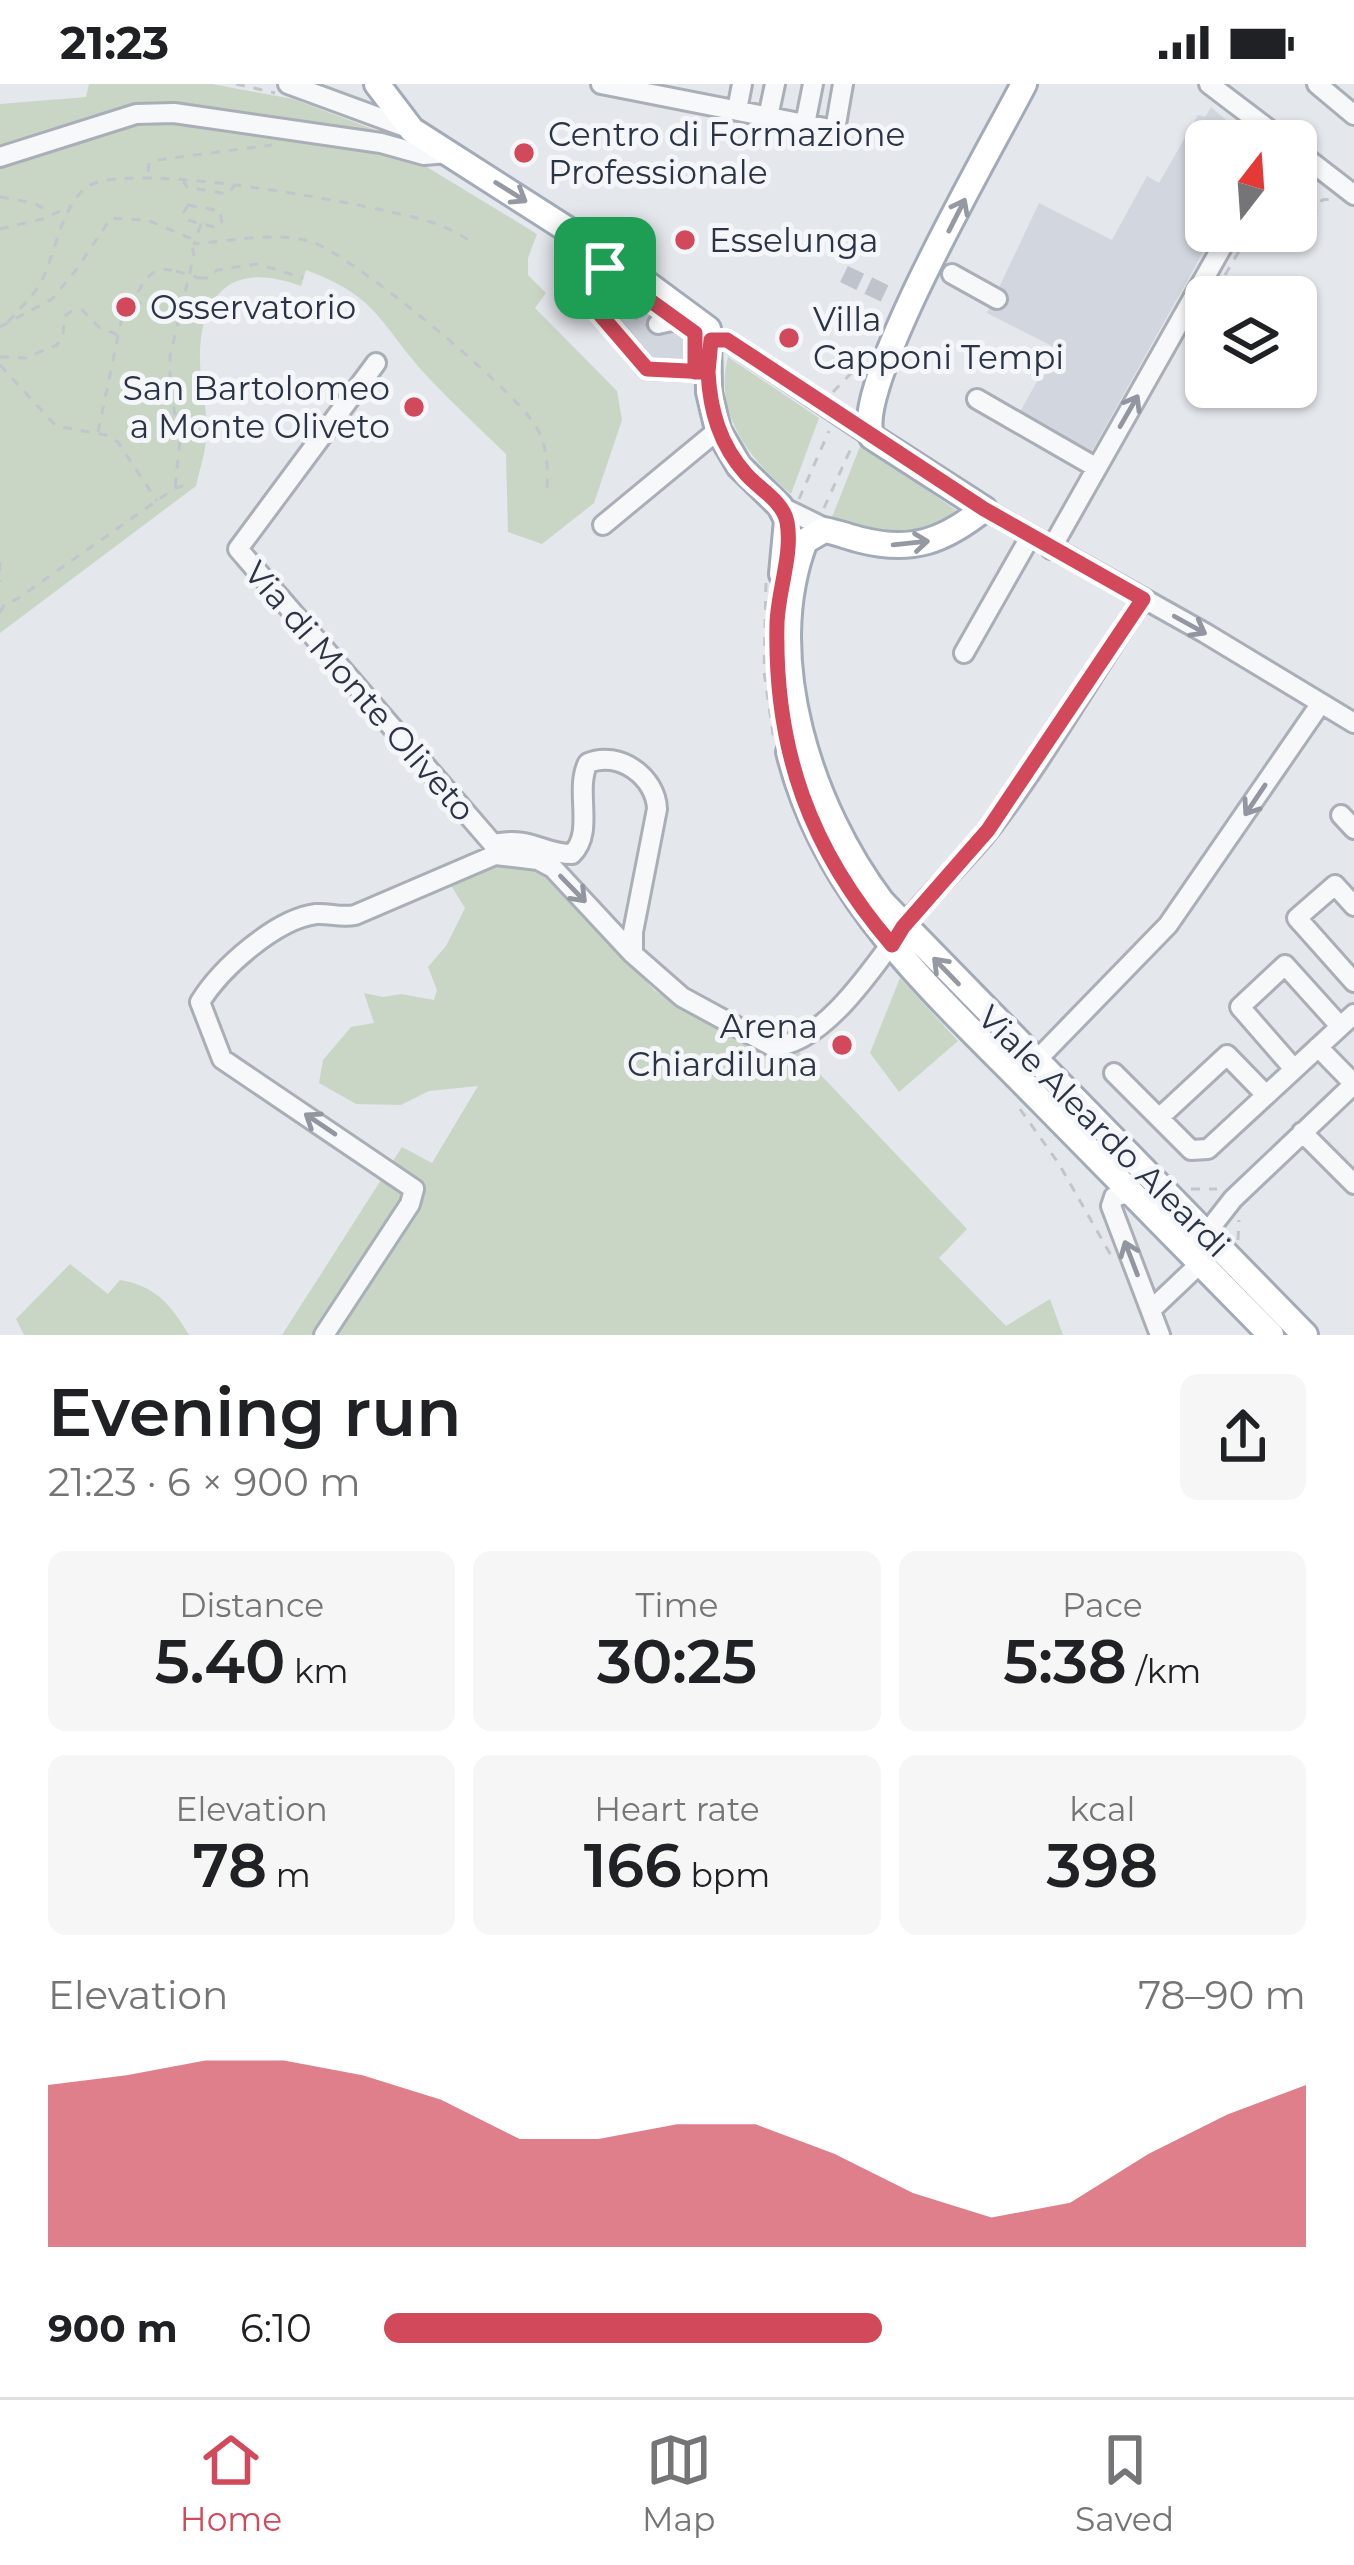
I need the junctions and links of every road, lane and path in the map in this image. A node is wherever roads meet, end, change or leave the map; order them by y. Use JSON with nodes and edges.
{"nodes":[{"id":1,"x":236,"y":84,"type":"edge"},
{"id":2,"x":377,"y":84,"type":"edge"},
{"id":3,"x":742,"y":84,"type":"edge"},
{"id":4,"x":775,"y":84,"type":"edge"},
{"id":5,"x":813,"y":84,"type":"edge"},
{"id":6,"x":843,"y":84,"type":"edge"},
{"id":7,"x":1024,"y":84,"type":"edge"},
{"id":8,"x":1209,"y":84,"type":"edge"},
{"id":9,"x":1317,"y":84,"type":"edge"},
{"id":10,"x":614,"y":85,"type":"edge"},
{"id":11,"x":290,"y":90,"type":"edge"},
{"id":12,"x":737,"y":110,"type":"junction"},
{"id":13,"x":1354,"y":116,"type":"edge"},
{"id":14,"x":768,"y":117,"type":"junction"},
{"id":15,"x":1257,"y":120,"type":"edge"},
{"id":16,"x":805,"y":124,"type":"junction"},
{"id":17,"x":412,"y":130,"type":"junction"},
{"id":18,"x":286,"y":143,"type":"dead end"},
{"id":19,"x":449,"y":153,"type":"junction"},
{"id":20,"x":0,"y":157,"type":"edge"},
{"id":21,"x":1317,"y":168,"type":"edge"},
{"id":22,"x":154,"y":176,"type":"junction"},
{"id":23,"x":183,"y":178,"type":"junction"},
{"id":24,"x":234,"y":186,"type":"junction"},
{"id":25,"x":209,"y":190,"type":"junction"},
{"id":26,"x":1349,"y":195,"type":"edge"},
{"id":27,"x":0,"y":197,"type":"edge"},
{"id":28,"x":73,"y":205,"type":"junction"},
{"id":29,"x":205,"y":207,"type":"junction"},
{"id":30,"x":1317,"y":209,"type":"edge"},
{"id":31,"x":51,"y":215,"type":"junction"},
{"id":32,"x":201,"y":224,"type":"junction"},
{"id":33,"x":0,"y":229,"type":"edge"},
{"id":34,"x":194,"y":244,"type":"junction"},
{"id":35,"x":476,"y":244,"type":"dead end"},
{"id":36,"x":1219,"y":252,"type":"edge"},
{"id":37,"x":612,"y":259,"type":"junction"},
{"id":38,"x":942,"y":269,"type":"junction"},
{"id":39,"x":303,"y":278,"type":"dead end"},
{"id":40,"x":997,"y":299,"type":"dead end"},
{"id":41,"x":627,"y":303,"type":"tunnel mouth"},
{"id":42,"x":135,"y":308,"type":"junction"},
{"id":43,"x":694,"y":316,"type":"junction"},
{"id":44,"x":122,"y":317,"type":"junction"},
{"id":45,"x":8,"y":322,"type":"junction"},
{"id":46,"x":658,"y":324,"type":"dead end"},
{"id":47,"x":0,"y":327,"type":"edge"},
{"id":48,"x":118,"y":335,"type":"junction"},
{"id":49,"x":711,"y":340,"type":"junction"},
{"id":50,"x":874,"y":351,"type":"dead end"},
{"id":51,"x":0,"y":357,"type":"edge"},
{"id":52,"x":376,"y":363,"type":"dead end"},
{"id":53,"x":0,"y":365,"type":"edge"},
{"id":54,"x":708,"y":372,"type":"junction"},
{"id":55,"x":821,"y":389,"type":"dead end"},
{"id":56,"x":977,"y":400,"type":"dead end"},
{"id":57,"x":832,"y":425,"type":"dead end"},
{"id":58,"x":718,"y":430,"type":"junction"},
{"id":59,"x":98,"y":433,"type":"junction"},
{"id":60,"x":864,"y":438,"type":"junction"},
{"id":61,"x":1097,"y":468,"type":"junction"},
{"id":62,"x":176,"y":488,"type":"junction"},
{"id":63,"x":190,"y":491,"type":"dead end"},
{"id":64,"x":547,"y":491,"type":"dead end"},
{"id":65,"x":157,"y":501,"type":"junction"},
{"id":66,"x":790,"y":501,"type":"junction"},
{"id":67,"x":809,"y":507,"type":"dead end"},
{"id":68,"x":984,"y":509,"type":"junction"},
{"id":69,"x":826,"y":522,"type":"junction"},
{"id":70,"x":603,"y":525,"type":"dead end"},
{"id":71,"x":1030,"y":537,"type":"junction"},
{"id":72,"x":1051,"y":549,"type":"junction"},
{"id":73,"x":0,"y":562,"type":"edge"},
{"id":74,"x":0,"y":582,"type":"edge"},
{"id":75,"x":766,"y":583,"type":"dead end"},
{"id":76,"x":0,"y":598,"type":"edge"},
{"id":77,"x":1143,"y":599,"type":"junction"},
{"id":78,"x":4,"y":604,"type":"junction"},
{"id":79,"x":0,"y":613,"type":"edge"},
{"id":80,"x":964,"y":653,"type":"dead end"},
{"id":81,"x":1321,"y":703,"type":"junction"},
{"id":82,"x":1354,"y":723,"type":"edge"},
{"id":83,"x":776,"y":753,"type":"dead end"},
{"id":84,"x":494,"y":849,"type":"junction"},
{"id":85,"x":1354,"y":906,"type":"edge"},
{"id":86,"x":898,"y":936,"type":"junction"},
{"id":87,"x":633,"y":954,"type":"junction"},
{"id":88,"x":1354,"y":982,"type":"edge"},
{"id":89,"x":1347,"y":1020,"type":"edge"},
{"id":90,"x":1318,"y":1047,"type":"junction"},
{"id":91,"x":1027,"y":1070,"type":"junction"},
{"id":92,"x":1294,"y":1070,"type":"junction"},
{"id":93,"x":1114,"y":1073,"type":"dead end"},
{"id":94,"x":1354,"y":1084,"type":"edge"},
{"id":95,"x":1266,"y":1095,"type":"junction"},
{"id":96,"x":1018,"y":1107,"type":"dead end"},
{"id":97,"x":1159,"y":1118,"type":"junction"},
{"id":98,"x":1302,"y":1132,"type":"junction"},
{"id":99,"x":1354,"y":1184,"type":"edge"},
{"id":100,"x":1131,"y":1192,"type":"junction"},
{"id":101,"x":1240,"y":1209,"type":"dead end"},
{"id":102,"x":1159,"y":1222,"type":"junction"},
{"id":103,"x":1208,"y":1232,"type":"junction"},
{"id":104,"x":1232,"y":1254,"type":"junction"},
{"id":105,"x":1112,"y":1258,"type":"dead end"},
{"id":106,"x":1198,"y":1262,"type":"junction"},
{"id":107,"x":1151,"y":1310,"type":"junction"},
{"id":108,"x":324,"y":1335,"type":"edge"},
{"id":109,"x":1160,"y":1335,"type":"edge"},
{"id":110,"x":1271,"y":1335,"type":"edge"},
{"id":111,"x":1305,"y":1335,"type":"edge"}],
"edges":[{"from":1,"to":11,"type":"path"},
{"from":2,"to":17,"type":"main road"},
{"from":3,"to":12,"type":"street"},
{"from":4,"to":14,"type":"street"},
{"from":5,"to":16,"type":"street"},
{"from":6,"to":16,"type":"street"},
{"from":38,"to":7,"type":"main road","one_way":true},
{"from":8,"to":15,"type":"street"},
{"from":9,"to":13,"type":"street"},
{"from":10,"to":12,"type":"street"},
{"from":11,"to":17,"type":"street"},
{"from":12,"to":14,"type":"street"},
{"from":14,"to":16,"type":"street"},
{"from":17,"to":19,"type":"main road"},
{"from":18,"to":22,"type":"path"},
{"from":19,"to":20,"type":"street"},
{"from":19,"to":37,"type":"main road","one_way":true},
{"from":21,"to":26,"type":"street"},
{"from":22,"to":23,"type":"path"},
{"from":22,"to":28,"type":"path"},
{"from":23,"to":24,"type":"path"},
{"from":23,"to":25,"type":"path"},
{"from":24,"to":25,"type":"path"},
{"from":24,"to":35,"type":"path"},
{"from":25,"to":29,"type":"path"},
{"from":26,"to":30,"type":"path"},
{"from":27,"to":31,"type":"path"},
{"from":28,"to":31,"type":"path"},
{"from":28,"to":45,"type":"path"},
{"from":29,"to":32,"type":"path"},
{"from":29,"to":32,"type":"path"},
{"from":31,"to":33,"type":"path"},
{"from":32,"to":34,"type":"path"},
{"from":34,"to":45,"type":"path"},
{"from":34,"to":62,"type":"path"},
{"from":34,"to":64,"type":"path"},
{"from":61,"to":36,"type":"street","one_way":true},
{"from":37,"to":41,"type":"street"},
{"from":37,"to":43,"type":"main road"},
{"from":37,"to":54,"type":"street"},
{"from":38,"to":40,"type":"street"},
{"from":38,"to":60,"type":"main road"},
{"from":39,"to":42,"type":"path","bridge":true},
{"from":42,"to":44,"type":"path"},
{"from":42,"to":44,"type":"path"},
{"from":43,"to":46,"type":"street"},
{"from":43,"to":49,"type":"main road"},
{"from":44,"to":48,"type":"path"},
{"from":45,"to":47,"type":"path"},
{"from":48,"to":51,"type":"path"},
{"from":48,"to":59,"type":"path"},
{"from":49,"to":54,"type":"main road"},
{"from":49,"to":60,"type":"street"},
{"from":50,"to":55,"type":"path"},
{"from":52,"to":84,"type":"street","name":"Via di Monte Oliveto"},
{"from":53,"to":59,"type":"path"},
{"from":54,"to":58,"type":"main road"},
{"from":56,"to":61,"type":"street"},
{"from":57,"to":66,"type":"path"},
{"from":58,"to":66,"type":"main road"},
{"from":58,"to":70,"type":"street"},
{"from":59,"to":65,"type":"path"},
{"from":60,"to":68,"type":"main road"},
{"from":60,"to":69,"type":"path"},
{"from":61,"to":72,"type":"street"},
{"from":62,"to":63,"type":"path"},
{"from":62,"to":65,"type":"path"},
{"from":65,"to":78,"type":"path"},
{"from":66,"to":67,"type":"path"},
{"from":66,"to":69,"type":"street"},
{"from":66,"to":86,"type":"main road"},
{"from":69,"to":68,"type":"main road","one_way":true},
{"from":68,"to":71,"type":"street"},
{"from":69,"to":86,"type":"main road"},
{"from":71,"to":72,"type":"street"},
{"from":71,"to":80,"type":"street"},
{"from":72,"to":77,"type":"street"},
{"from":73,"to":74,"type":"path"},
{"from":75,"to":83,"type":"path"},
{"from":76,"to":78,"type":"path"},
{"from":77,"to":81,"type":"street","one_way":true},
{"from":77,"to":86,"type":"street","name":"Via di Monte Oliveto"},
{"from":78,"to":79,"type":"path"},
{"from":81,"to":82,"type":"street"},
{"from":81,"to":91,"type":"street","one_way":true},
{"from":84,"to":87,"type":"street","name":"Via di Monte Oliveto","one_way":true},
{"from":84,"to":87,"type":"street","name":"Via di Monte Oliveto"},
{"from":108,"to":84,"type":"street","name":"Via di Monte Oliveto","one_way":true},
{"from":85,"to":88,"type":"street"},
{"from":86,"to":87,"type":"street","name":"Via di Monte Oliveto"},
{"from":86,"to":91,"type":"main road","name":"Viale Aleardo Aleardi"},
{"from":89,"to":90,"type":"street"},
{"from":89,"to":92,"type":"street"},
{"from":90,"to":92,"type":"street"},
{"from":90,"to":94,"type":"street"},
{"from":91,"to":100,"type":"main road","name":"Viale Aleardo Aleardi"},
{"from":91,"to":103,"type":"main road","name":"Viale Aleardo Aleardi"},
{"from":92,"to":95,"type":"street"},
{"from":93,"to":97,"type":"street"},
{"from":94,"to":98,"type":"street"},
{"from":95,"to":97,"type":"street"},
{"from":95,"to":97,"type":"street"},
{"from":96,"to":105,"type":"path"},
{"from":98,"to":99,"type":"street"},
{"from":98,"to":103,"type":"street"},
{"from":100,"to":102,"type":"main road","name":"Viale Aleardo Aleardi"},
{"from":107,"to":100,"type":"street","one_way":true},
{"from":101,"to":104,"type":"path"},
{"from":102,"to":103,"type":"street"},
{"from":102,"to":106,"type":"main road","name":"Viale Aleardo Aleardi"},
{"from":103,"to":104,"type":"main road","name":"Viale Aleardo Aleardi"},
{"from":104,"to":106,"type":"street"},
{"from":104,"to":111,"type":"main road","name":"Viale Aleardo Aleardi"},
{"from":106,"to":107,"type":"street"},
{"from":106,"to":110,"type":"main road","name":"Viale Aleardo Aleardi"},
{"from":107,"to":109,"type":"street"}]}
